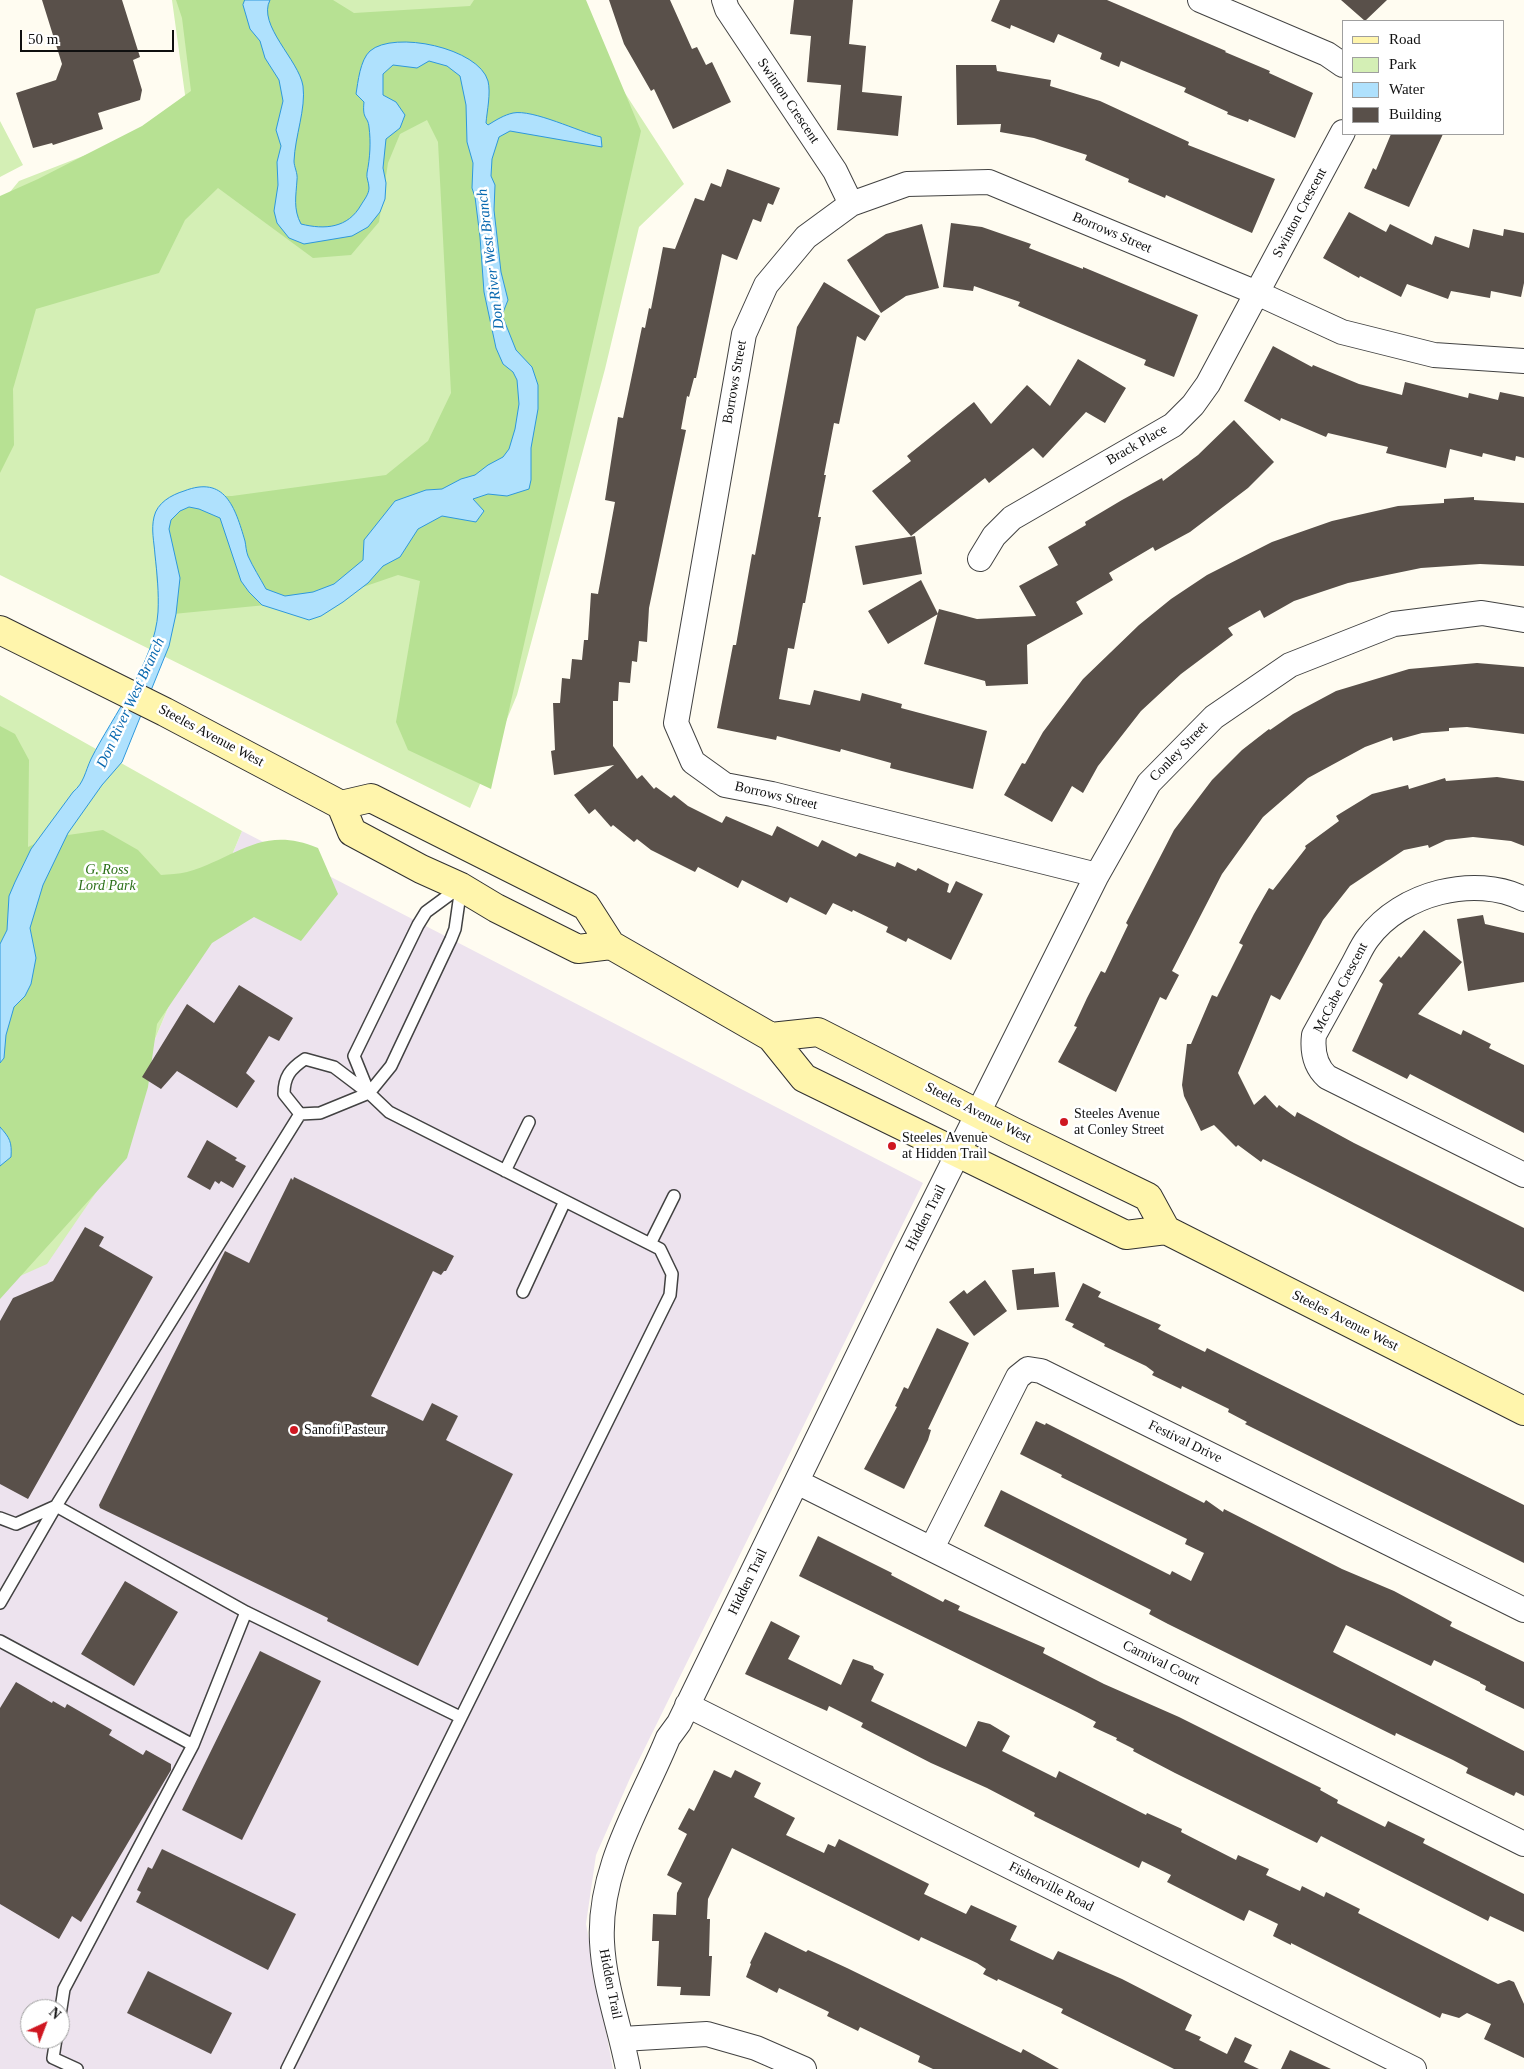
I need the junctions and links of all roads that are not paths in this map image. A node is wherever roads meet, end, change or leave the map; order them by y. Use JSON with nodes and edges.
{"nodes":[{"id":1,"x":724,"y":0,"type":"edge"},
{"id":2,"x":1200,"y":0,"type":"edge"},
{"id":3,"x":1342,"y":64,"type":"edge"},
{"id":4,"x":1342,"y":134,"type":"edge"},
{"id":5,"x":851,"y":204,"type":"junction"},
{"id":6,"x":1257,"y":293,"type":"junction"},
{"id":7,"x":1524,"y":361,"type":"edge"},
{"id":8,"x":980,"y":559,"type":"dead end"},
{"id":9,"x":1524,"y":620,"type":"edge"},
{"id":10,"x":0,"y":630,"type":"edge"},
{"id":11,"x":341,"y":805,"type":"junction"},
{"id":12,"x":479,"y":853,"type":"junction"},
{"id":13,"x":1097,"y":875,"type":"junction"},
{"id":14,"x":461,"y":887,"type":"junction"},
{"id":15,"x":1524,"y":898,"type":"edge"},
{"id":16,"x":611,"y":945,"type":"junction"},
{"id":17,"x":771,"y":1037,"type":"junction"},
{"id":18,"x":369,"y":1093,"type":"junction"},
{"id":19,"x":300,"y":1114,"type":"junction"},
{"id":20,"x":980,"y":1114,"type":"junction"},
{"id":21,"x":529,"y":1122,"type":"dead end"},
{"id":22,"x":958,"y":1154,"type":"junction"},
{"id":23,"x":505,"y":1171,"type":"junction"},
{"id":24,"x":1524,"y":1175,"type":"edge"},
{"id":25,"x":674,"y":1196,"type":"dead end"},
{"id":26,"x":565,"y":1201,"type":"junction"},
{"id":27,"x":1166,"y":1230,"type":"junction"},
{"id":28,"x":650,"y":1244,"type":"junction"},
{"id":29,"x":522,"y":1292,"type":"dead end"},
{"id":30,"x":1524,"y":1411,"type":"edge"},
{"id":31,"x":798,"y":1482,"type":"junction"},
{"id":32,"x":56,"y":1506,"type":"junction"},
{"id":33,"x":0,"y":1518,"type":"edge"},
{"id":34,"x":932,"y":1548,"type":"junction"},
{"id":35,"x":0,"y":1603,"type":"edge"},
{"id":36,"x":1524,"y":1610,"type":"edge"},
{"id":37,"x":246,"y":1612,"type":"junction"},
{"id":38,"x":0,"y":1641,"type":"edge"},
{"id":39,"x":687,"y":1706,"type":"junction"},
{"id":40,"x":460,"y":1717,"type":"junction"},
{"id":41,"x":193,"y":1746,"type":"junction"},
{"id":42,"x":1524,"y":1844,"type":"edge"},
{"id":43,"x":62,"y":1999,"type":"edge"},
{"id":44,"x":622,"y":2039,"type":"junction"},
{"id":45,"x":54,"y":2049,"type":"edge"},
{"id":46,"x":1408,"y":2068,"type":"edge"},
{"id":47,"x":77,"y":2069,"type":"edge"},
{"id":48,"x":287,"y":2069,"type":"edge"},
{"id":49,"x":628,"y":2069,"type":"edge"},
{"id":50,"x":804,"y":2069,"type":"edge"}],
"edges":[{"from":1,"to":5,"type":"street","name":"Swinton Crescent"},
{"from":2,"to":3,"type":"street"},
{"from":4,"to":6,"type":"street","name":"Swinton Crescent"},
{"from":5,"to":6,"type":"street","name":"Borrows Street"},
{"from":5,"to":13,"type":"street","name":"Borrows Street"},
{"from":6,"to":7,"type":"street","name":"Borrows Street"},
{"from":6,"to":8,"type":"street","name":"Brack Place"},
{"from":9,"to":13,"type":"street","name":"Conley Street"},
{"from":10,"to":11,"type":"main road","name":"Steeles Avenue West"},
{"from":11,"to":12,"type":"main road"},
{"from":11,"to":14,"type":"main road"},
{"from":12,"to":14,"type":"main road"},
{"from":12,"to":16,"type":"main road"},
{"from":13,"to":20,"type":"street","name":"Conley Street"},
{"from":14,"to":16,"type":"main road"},
{"from":14,"to":18,"type":"lane"},
{"from":14,"to":18,"type":"lane"},
{"from":15,"to":24,"type":"street","name":"McCabe Crescent"},
{"from":16,"to":17,"type":"main road"},
{"from":17,"to":20,"type":"main road","name":"Steeles Avenue West"},
{"from":17,"to":22,"type":"main road"},
{"from":18,"to":19,"type":"lane"},
{"from":18,"to":19,"type":"lane"},
{"from":18,"to":23,"type":"lane"},
{"from":19,"to":32,"type":"lane"},
{"from":20,"to":22,"type":"street","name":"Hidden Trail"},
{"from":20,"to":27,"type":"main road","name":"Steeles Avenue West"},
{"from":21,"to":23,"type":"lane"},
{"from":22,"to":27,"type":"main road"},
{"from":22,"to":31,"type":"street","name":"Hidden Trail"},
{"from":23,"to":26,"type":"lane"},
{"from":25,"to":28,"type":"lane"},
{"from":26,"to":28,"type":"lane"},
{"from":26,"to":29,"type":"lane"},
{"from":27,"to":30,"type":"main road","name":"Steeles Avenue West"},
{"from":28,"to":40,"type":"lane"},
{"from":31,"to":34,"type":"street","name":"Carnival Court"},
{"from":31,"to":39,"type":"street","name":"Hidden Trail"},
{"from":32,"to":33,"type":"lane"},
{"from":32,"to":35,"type":"lane"},
{"from":32,"to":37,"type":"lane"},
{"from":34,"to":36,"type":"street","name":"Festival Drive"},
{"from":34,"to":42,"type":"street","name":"Carnival Court"},
{"from":37,"to":40,"type":"lane"},
{"from":37,"to":41,"type":"lane"},
{"from":38,"to":41,"type":"lane"},
{"from":39,"to":44,"type":"street","name":"Hidden Trail"},
{"from":39,"to":46,"type":"street","name":"Fisherville Road"},
{"from":40,"to":48,"type":"lane"},
{"from":41,"to":43,"type":"lane"},
{"from":44,"to":49,"type":"street","name":"Hidden Trail"},
{"from":44,"to":50,"type":"street"},
{"from":45,"to":47,"type":"lane"}]}
